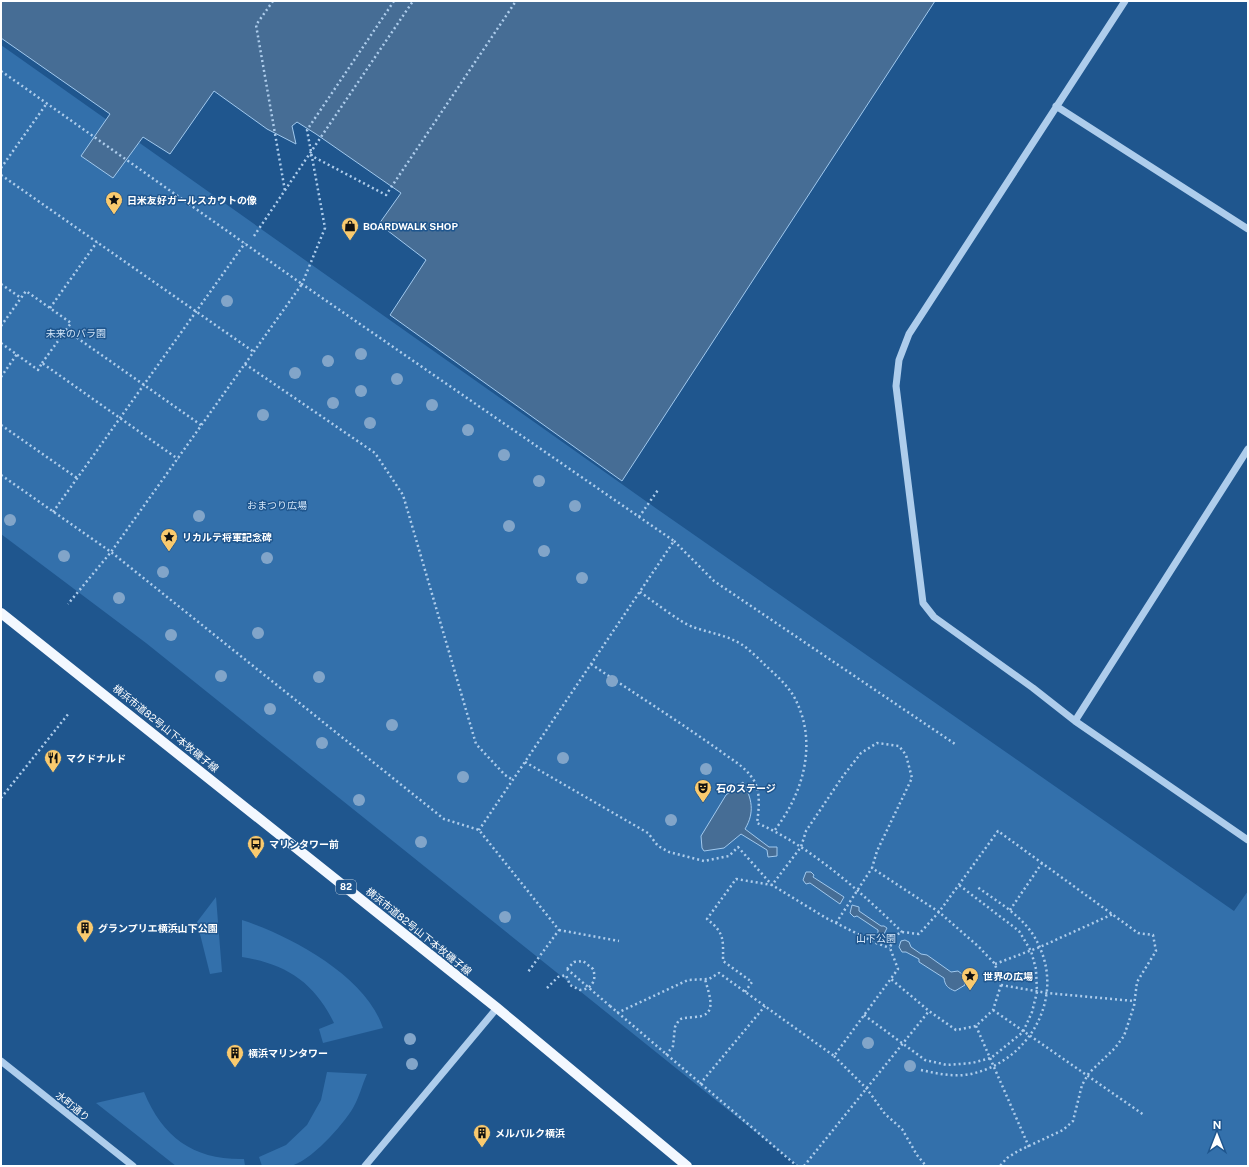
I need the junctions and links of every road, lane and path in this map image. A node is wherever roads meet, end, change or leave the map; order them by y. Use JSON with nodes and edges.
{"nodes":[{"id":1,"x":273,"y":1,"type":"edge"},
{"id":2,"x":394,"y":1,"type":"edge"},
{"id":3,"x":413,"y":1,"type":"edge"},
{"id":4,"x":516,"y":1,"type":"edge"},
{"id":5,"x":1125,"y":1,"type":"edge"},
{"id":6,"x":1,"y":71,"type":"edge"},
{"id":7,"x":47,"y":103,"type":"junction"},
{"id":8,"x":1056,"y":106,"type":"junction"},
{"id":9,"x":310,"y":155,"type":"junction"},
{"id":10,"x":1,"y":168,"type":"edge"},
{"id":11,"x":1,"y":175,"type":"edge"},
{"id":12,"x":285,"y":192,"type":"junction"},
{"id":13,"x":1248,"y":229,"type":"edge"},
{"id":14,"x":254,"y":236,"type":"dead end"},
{"id":15,"x":97,"y":242,"type":"junction"},
{"id":16,"x":245,"y":243,"type":"junction"},
{"id":17,"x":1,"y":284,"type":"edge"},
{"id":18,"x":302,"y":284,"type":"junction"},
{"id":19,"x":21,"y":298,"type":"junction"},
{"id":20,"x":50,"y":308,"type":"junction"},
{"id":21,"x":196,"y":312,"type":"junction"},
{"id":22,"x":1,"y":326,"type":"edge"},
{"id":23,"x":66,"y":330,"type":"junction"},
{"id":24,"x":1,"y":343,"type":"edge"},
{"id":25,"x":254,"y":352,"type":"junction"},
{"id":26,"x":17,"y":354,"type":"junction"},
{"id":27,"x":42,"y":363,"type":"junction"},
{"id":28,"x":245,"y":364,"type":"junction"},
{"id":29,"x":1,"y":377,"type":"edge"},
{"id":30,"x":144,"y":385,"type":"junction"},
{"id":31,"x":120,"y":418,"type":"junction"},
{"id":32,"x":1,"y":424,"type":"edge"},
{"id":33,"x":201,"y":425,"type":"junction"},
{"id":34,"x":1248,"y":449,"type":"edge"},
{"id":35,"x":178,"y":459,"type":"junction"},
{"id":36,"x":1,"y":475,"type":"edge"},
{"id":37,"x":77,"y":478,"type":"junction"},
{"id":38,"x":658,"y":490,"type":"dead end"},
{"id":39,"x":53,"y":512,"type":"junction"},
{"id":40,"x":639,"y":517,"type":"junction"},
{"id":41,"x":674,"y":541,"type":"junction"},
{"id":42,"x":111,"y":552,"type":"junction"},
{"id":43,"x":640,"y":592,"type":"junction"},
{"id":44,"x":68,"y":604,"type":"dead end"},
{"id":45,"x":1,"y":613,"type":"edge"},
{"id":46,"x":591,"y":664,"type":"junction"},
{"id":47,"x":68,"y":713,"type":"dead end"},
{"id":48,"x":1075,"y":721,"type":"junction"},
{"id":49,"x":955,"y":744,"type":"dead end"},
{"id":50,"x":525,"y":762,"type":"junction"},
{"id":51,"x":513,"y":780,"type":"junction"},
{"id":52,"x":1,"y":798,"type":"edge"},
{"id":53,"x":479,"y":830,"type":"junction"},
{"id":54,"x":774,"y":831,"type":"junction"},
{"id":55,"x":1248,"y":840,"type":"edge"},
{"id":56,"x":802,"y":847,"type":"junction"},
{"id":57,"x":1042,"y":863,"type":"junction"},
{"id":58,"x":872,"y":868,"type":"junction"},
{"id":59,"x":772,"y":885,"type":"junction"},
{"id":60,"x":959,"y":885,"type":"junction"},
{"id":61,"x":976,"y":886,"type":"dead end"},
{"id":62,"x":856,"y":890,"type":"junction"},
{"id":63,"x":1010,"y":910,"type":"junction"},
{"id":64,"x":939,"y":912,"type":"junction"},
{"id":65,"x":1113,"y":914,"type":"junction"},
{"id":66,"x":836,"y":923,"type":"junction"},
{"id":67,"x":559,"y":930,"type":"junction"},
{"id":68,"x":902,"y":932,"type":"junction"},
{"id":69,"x":619,"y":941,"type":"dead end"},
{"id":70,"x":1040,"y":947,"type":"junction"},
{"id":71,"x":890,"y":948,"type":"junction"},
{"id":72,"x":1031,"y":951,"type":"junction"},
{"id":73,"x":995,"y":964,"type":"junction"},
{"id":74,"x":528,"y":972,"type":"dead end"},
{"id":75,"x":705,"y":979,"type":"junction"},
{"id":76,"x":891,"y":979,"type":"junction"},
{"id":77,"x":1001,"y":985,"type":"junction"},
{"id":78,"x":547,"y":988,"type":"dead end"},
{"id":79,"x":745,"y":992,"type":"junction"},
{"id":80,"x":1037,"y":992,"type":"junction"},
{"id":81,"x":1047,"y":993,"type":"junction"},
{"id":82,"x":1134,"y":1001,"type":"junction"},
{"id":83,"x":765,"y":1006,"type":"junction"},
{"id":84,"x":497,"y":1008,"type":"junction"},
{"id":85,"x":993,"y":1010,"type":"junction"},
{"id":86,"x":929,"y":1012,"type":"junction"},
{"id":87,"x":617,"y":1013,"type":"junction"},
{"id":88,"x":864,"y":1015,"type":"junction"},
{"id":89,"x":976,"y":1026,"type":"junction"},
{"id":90,"x":1023,"y":1032,"type":"junction"},
{"id":91,"x":1029,"y":1036,"type":"junction"},
{"id":92,"x":903,"y":1046,"type":"junction"},
{"id":93,"x":666,"y":1055,"type":"junction"},
{"id":94,"x":834,"y":1056,"type":"junction"},
{"id":95,"x":991,"y":1058,"type":"junction"},
{"id":96,"x":1,"y":1061,"type":"edge"},
{"id":97,"x":994,"y":1066,"type":"junction"},
{"id":98,"x":921,"y":1070,"type":"dead end"},
{"id":99,"x":1087,"y":1077,"type":"junction"},
{"id":100,"x":700,"y":1084,"type":"junction"},
{"id":101,"x":867,"y":1089,"type":"junction"},
{"id":102,"x":1144,"y":1115,"type":"dead end"},
{"id":103,"x":1029,"y":1147,"type":"junction"},
{"id":104,"x":133,"y":1166,"type":"edge"},
{"id":105,"x":365,"y":1166,"type":"edge"},
{"id":106,"x":687,"y":1166,"type":"edge"},
{"id":107,"x":797,"y":1166,"type":"edge"},
{"id":108,"x":804,"y":1166,"type":"edge"},
{"id":109,"x":926,"y":1166,"type":"edge"},
{"id":110,"x":1000,"y":1166,"type":"edge"}],
"edges":[{"from":1,"to":12,"type":"path"},
{"from":2,"to":18,"type":"path"},
{"from":3,"to":9,"type":"path"},
{"from":4,"to":9,"type":"path"},
{"from":5,"to":8,"type":"street"},
{"from":6,"to":7,"type":"path"},
{"from":7,"to":10,"type":"path"},
{"from":7,"to":16,"type":"path"},
{"from":8,"to":13,"type":"street"},
{"from":8,"to":48,"type":"street"},
{"from":9,"to":12,"type":"path"},
{"from":11,"to":15,"type":"path"},
{"from":12,"to":14,"type":"path"},
{"from":15,"to":20,"type":"path"},
{"from":15,"to":21,"type":"path"},
{"from":16,"to":18,"type":"path"},
{"from":16,"to":21,"type":"path"},
{"from":17,"to":19,"type":"path"},
{"from":18,"to":25,"type":"path"},
{"from":18,"to":40,"type":"path"},
{"from":19,"to":20,"type":"path"},
{"from":19,"to":22,"type":"path"},
{"from":20,"to":23,"type":"path"},
{"from":21,"to":25,"type":"path"},
{"from":21,"to":30,"type":"path"},
{"from":23,"to":27,"type":"path"},
{"from":23,"to":30,"type":"path"},
{"from":24,"to":26,"type":"path"},
{"from":25,"to":28,"type":"path"},
{"from":26,"to":27,"type":"path"},
{"from":26,"to":29,"type":"path"},
{"from":27,"to":31,"type":"path"},
{"from":28,"to":33,"type":"path"},
{"from":28,"to":51,"type":"path"},
{"from":30,"to":31,"type":"path"},
{"from":30,"to":33,"type":"path"},
{"from":31,"to":35,"type":"path"},
{"from":31,"to":37,"type":"path"},
{"from":32,"to":37,"type":"path"},
{"from":33,"to":35,"type":"path"},
{"from":34,"to":48,"type":"street"},
{"from":35,"to":42,"type":"path"},
{"from":36,"to":39,"type":"path"},
{"from":37,"to":39,"type":"path"},
{"from":38,"to":40,"type":"path"},
{"from":39,"to":42,"type":"path"},
{"from":40,"to":41,"type":"path"},
{"from":41,"to":43,"type":"path"},
{"from":41,"to":49,"type":"path"},
{"from":42,"to":44,"type":"path"},
{"from":42,"to":53,"type":"path"},
{"from":43,"to":46,"type":"path"},
{"from":43,"to":54,"type":"path"},
{"from":45,"to":84,"type":"main road","name":"横浜市道82号山下本牧磯子線","number":"82"},
{"from":46,"to":50,"type":"path"},
{"from":46,"to":54,"type":"path"},
{"from":47,"to":52,"type":"path"},
{"from":48,"to":55,"type":"street"},
{"from":50,"to":51,"type":"path"},
{"from":50,"to":59,"type":"path"},
{"from":51,"to":53,"type":"path"},
{"from":53,"to":67,"type":"path"},
{"from":54,"to":56,"type":"path"},
{"from":56,"to":58,"type":"path"},
{"from":56,"to":59,"type":"path"},
{"from":56,"to":62,"type":"path"},
{"from":57,"to":60,"type":"path"},
{"from":57,"to":63,"type":"path"},
{"from":57,"to":65,"type":"path"},
{"from":58,"to":62,"type":"path"},
{"from":58,"to":64,"type":"path"},
{"from":59,"to":66,"type":"path"},
{"from":59,"to":79,"type":"path"},
{"from":60,"to":64,"type":"path"},
{"from":60,"to":72,"type":"path"},
{"from":61,"to":63,"type":"path"},
{"from":62,"to":66,"type":"path"},
{"from":62,"to":68,"type":"path"},
{"from":63,"to":70,"type":"path"},
{"from":64,"to":68,"type":"path"},
{"from":64,"to":73,"type":"path"},
{"from":65,"to":70,"type":"path"},
{"from":65,"to":82,"type":"path"},
{"from":66,"to":71,"type":"path"},
{"from":67,"to":69,"type":"path"},
{"from":67,"to":74,"type":"path"},
{"from":68,"to":71,"type":"path"},
{"from":70,"to":72,"type":"path"},
{"from":70,"to":81,"type":"path"},
{"from":71,"to":76,"type":"path"},
{"from":72,"to":73,"type":"path"},
{"from":72,"to":80,"type":"path"},
{"from":73,"to":77,"type":"path"},
{"from":75,"to":79,"type":"path"},
{"from":75,"to":87,"type":"path"},
{"from":75,"to":93,"type":"path"},
{"from":76,"to":86,"type":"path"},
{"from":76,"to":88,"type":"path"},
{"from":77,"to":80,"type":"path"},
{"from":77,"to":85,"type":"path"},
{"from":78,"to":87,"type":"path","bridge":true},
{"from":79,"to":83,"type":"path"},
{"from":80,"to":81,"type":"path"},
{"from":80,"to":90,"type":"path"},
{"from":81,"to":82,"type":"path"},
{"from":81,"to":91,"type":"path"},
{"from":82,"to":99,"type":"path"},
{"from":83,"to":94,"type":"path"},
{"from":83,"to":100,"type":"path"},
{"from":84,"to":105,"type":"street"},
{"from":84,"to":106,"type":"main road","name":"横浜市道82号山下本牧磯子線","number":"82"},
{"from":85,"to":89,"type":"path"},
{"from":85,"to":90,"type":"path"},
{"from":86,"to":89,"type":"path"},
{"from":86,"to":92,"type":"path"},
{"from":87,"to":93,"type":"path"},
{"from":88,"to":92,"type":"path"},
{"from":88,"to":94,"type":"path"},
{"from":89,"to":95,"type":"path"},
{"from":90,"to":91,"type":"path"},
{"from":90,"to":95,"type":"path"},
{"from":91,"to":97,"type":"path"},
{"from":91,"to":99,"type":"path"},
{"from":92,"to":95,"type":"path"},
{"from":92,"to":101,"type":"path"},
{"from":93,"to":100,"type":"path"},
{"from":94,"to":101,"type":"path"},
{"from":95,"to":97,"type":"path"},
{"from":96,"to":104,"type":"street","name":"水町通り"},
{"from":97,"to":98,"type":"path"},
{"from":97,"to":103,"type":"path"},
{"from":99,"to":102,"type":"path"},
{"from":99,"to":103,"type":"path"},
{"from":100,"to":107,"type":"path"},
{"from":101,"to":108,"type":"path"},
{"from":101,"to":109,"type":"path"},
{"from":103,"to":110,"type":"path"}]}
